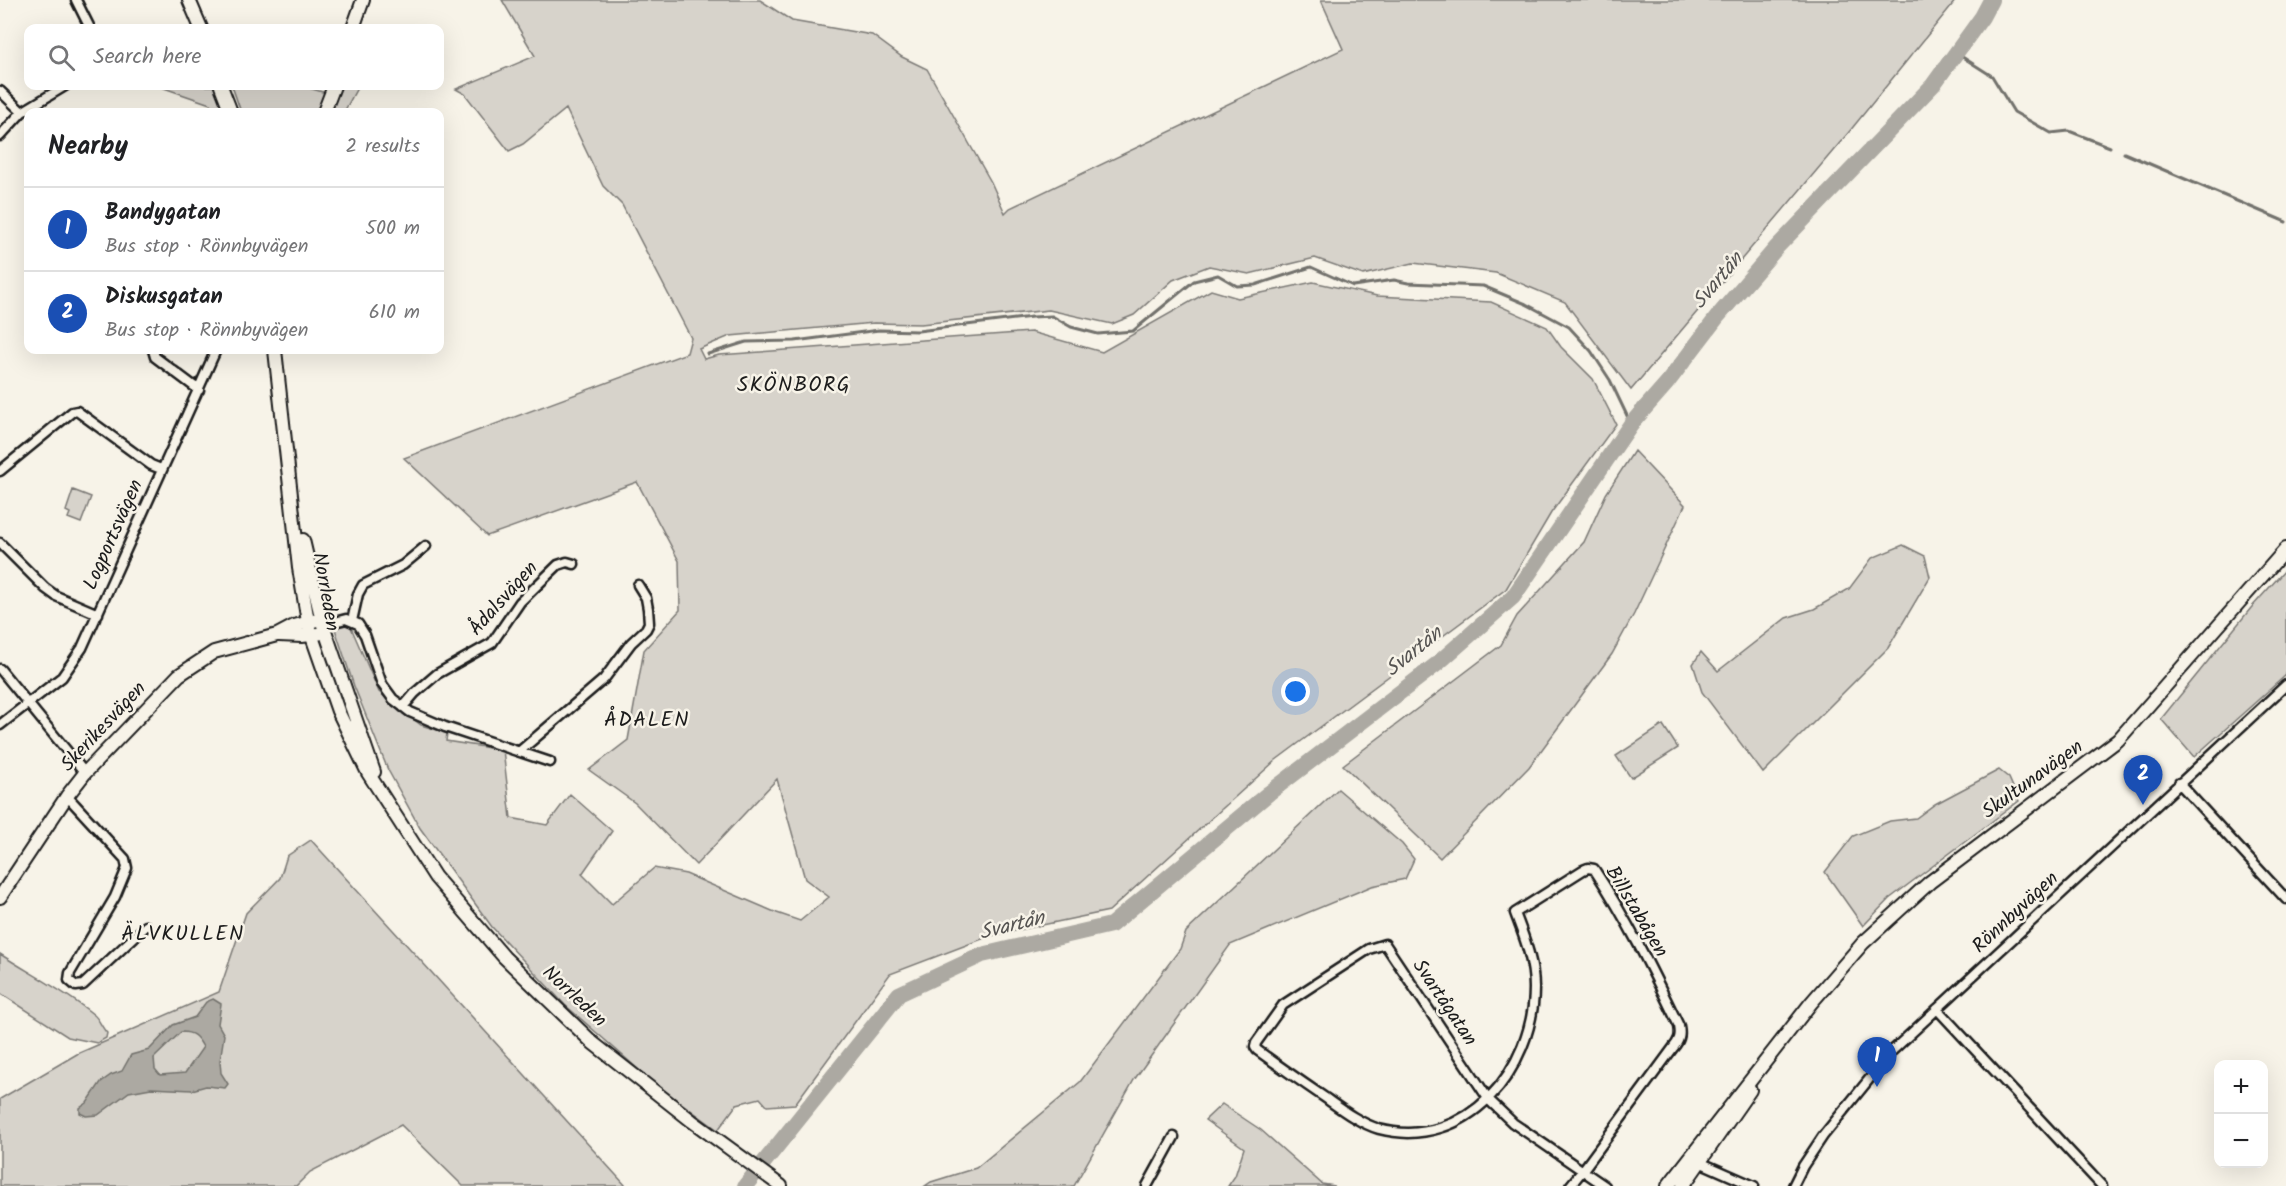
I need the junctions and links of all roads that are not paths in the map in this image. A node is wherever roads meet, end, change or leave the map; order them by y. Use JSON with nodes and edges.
{"nodes":[{"id":1,"x":76,"y":0,"type":"edge"},
{"id":2,"x":189,"y":0,"type":"edge"},
{"id":3,"x":363,"y":0,"type":"edge"},
{"id":4,"x":88,"y":24,"type":"edge"},
{"id":5,"x":199,"y":24,"type":"edge"},
{"id":6,"x":354,"y":24,"type":"edge"},
{"id":7,"x":58,"y":90,"type":"edge"},
{"id":8,"x":223,"y":90,"type":"edge"},
{"id":9,"x":332,"y":90,"type":"edge"},
{"id":10,"x":0,"y":91,"type":"edge"},
{"id":11,"x":28,"y":108,"type":"edge"},
{"id":12,"x":230,"y":108,"type":"edge"},
{"id":13,"x":326,"y":108,"type":"edge"},
{"id":14,"x":22,"y":112,"type":"joint"},
{"id":15,"x":0,"y":136,"type":"edge"},
{"id":16,"x":154,"y":354,"type":"edge"},
{"id":17,"x":214,"y":354,"type":"edge"},
{"id":18,"x":274,"y":354,"type":"edge"},
{"id":19,"x":199,"y":390,"type":"junction"},
{"id":20,"x":161,"y":469,"type":"junction"},
{"id":21,"x":0,"y":471,"type":"edge"},
{"id":22,"x":290,"y":489,"type":"junction"},
{"id":23,"x":0,"y":543,"type":"edge"},
{"id":24,"x":426,"y":546,"type":"dead end"},
{"id":25,"x":2286,"y":549,"type":"edge"},
{"id":26,"x":574,"y":564,"type":"dead end"},
{"id":27,"x":638,"y":585,"type":"dead end"},
{"id":28,"x":98,"y":614,"type":"junction"},
{"id":29,"x":352,"y":621,"type":"junction"},
{"id":30,"x":308,"y":622,"type":"junction"},
{"id":31,"x":323,"y":625,"type":"junction"},
{"id":32,"x":277,"y":635,"type":"junction"},
{"id":33,"x":311,"y":635,"type":"junction"},
{"id":34,"x":0,"y":669,"type":"edge"},
{"id":35,"x":2286,"y":685,"type":"edge"},
{"id":36,"x":27,"y":703,"type":"junction"},
{"id":37,"x":403,"y":707,"type":"junction"},
{"id":38,"x":0,"y":725,"type":"edge"},
{"id":39,"x":520,"y":751,"type":"junction"},
{"id":40,"x":550,"y":762,"type":"dead end"},
{"id":41,"x":86,"y":773,"type":"junction"},
{"id":42,"x":2179,"y":783,"type":"junction"},
{"id":43,"x":382,"y":795,"type":"junction"},
{"id":44,"x":67,"y":796,"type":"junction"},
{"id":45,"x":0,"y":897,"type":"edge"},
{"id":46,"x":2286,"y":899,"type":"edge"},
{"id":47,"x":146,"y":926,"type":"dead end"},
{"id":48,"x":1937,"y":1009,"type":"junction"},
{"id":49,"x":1255,"y":1046,"type":"joint"},
{"id":50,"x":1489,"y":1100,"type":"junction"},
{"id":51,"x":1174,"y":1137,"type":"dead end"},
{"id":52,"x":1694,"y":1160,"type":"junction"},
{"id":53,"x":1583,"y":1170,"type":"junction"},
{"id":54,"x":781,"y":1186,"type":"edge"},
{"id":55,"x":1148,"y":1186,"type":"edge"},
{"id":56,"x":1570,"y":1186,"type":"edge"},
{"id":57,"x":1605,"y":1186,"type":"edge"},
{"id":58,"x":1668,"y":1186,"type":"edge"},
{"id":59,"x":1683,"y":1186,"type":"edge"},
{"id":60,"x":1754,"y":1186,"type":"edge"},
{"id":61,"x":1793,"y":1186,"type":"edge"},
{"id":62,"x":2102,"y":1186,"type":"edge"}],
"edges":[{"from":1,"to":4,"type":"street"},
{"from":2,"to":5,"type":"main road"},
{"from":3,"to":6,"type":"main road"},
{"from":7,"to":11,"type":"street"},
{"from":8,"to":12,"type":"main road"},
{"from":9,"to":13,"type":"main road"},
{"from":10,"to":14,"type":"street"},
{"from":14,"to":15,"type":"street"},
{"from":16,"to":19,"type":"street"},
{"from":17,"to":19,"type":"street","name":"Logportsvägen"},
{"from":18,"to":22,"type":"main road","name":"Norrleden"},
{"from":19,"to":20,"type":"street","name":"Logportsvägen"},
{"from":20,"to":21,"type":"street","name":"Logportsvägen"},
{"from":20,"to":28,"type":"street","name":"Logportsvägen"},
{"from":22,"to":30,"type":"main road","name":"Norrleden"},
{"from":22,"to":31,"type":"main road","name":"Norrleden"},
{"from":23,"to":28,"type":"street","name":"Logportsvägen"},
{"from":24,"to":29,"type":"street"},
{"from":25,"to":52,"type":"main road","name":"Skultunavägen"},
{"from":26,"to":37,"type":"street","name":"Ådalsvägen"},
{"from":27,"to":39,"type":"street"},
{"from":28,"to":36,"type":"street","name":"Logportsvägen"},
{"from":29,"to":31,"type":"street"},
{"from":29,"to":37,"type":"street"},
{"from":30,"to":31,"type":"main road","name":"Skerikesvägen"},
{"from":30,"to":32,"type":"main road","name":"Skerikesvägen"},
{"from":30,"to":33,"type":"main road","name":"Norrleden"},
{"from":31,"to":33,"type":"main road","name":"Skerikesvägen"},
{"from":31,"to":43,"type":"main road","name":"Norrleden"},
{"from":32,"to":33,"type":"main road","name":"Skerikesvägen"},
{"from":32,"to":41,"type":"main road","name":"Skerikesvägen"},
{"from":33,"to":43,"type":"main road","name":"Norrleden"},
{"from":34,"to":36,"type":"street"},
{"from":35,"to":42,"type":"street","name":"Rönnbyvägen"},
{"from":36,"to":38,"type":"street","name":"Logportsvägen"},
{"from":36,"to":41,"type":"street"},
{"from":37,"to":39,"type":"street"},
{"from":39,"to":40,"type":"street"},
{"from":41,"to":44,"type":"main road","name":"Skerikesvägen"},
{"from":42,"to":46,"type":"street"},
{"from":42,"to":48,"type":"street","name":"Rönnbyvägen"},
{"from":43,"to":54,"type":"main road","name":"Norrleden"},
{"from":44,"to":45,"type":"main road","name":"Skerikesvägen"},
{"from":44,"to":47,"type":"street"},
{"from":48,"to":61,"type":"street","name":"Rönnbyvägen"},
{"from":48,"to":62,"type":"street"},
{"from":49,"to":50,"type":"street","name":"Billstabågen"},
{"from":49,"to":50,"type":"street","name":"Svartågatan"},
{"from":50,"to":53,"type":"street","name":"Svartågatan"},
{"from":50,"to":53,"type":"street","name":"Billstabågen"},
{"from":51,"to":55,"type":"street"},
{"from":52,"to":58,"type":"main road","name":"Skultunavägen"},
{"from":52,"to":59,"type":"main road","name":"Skultunavägen"},
{"from":52,"to":60,"type":"street"},
{"from":53,"to":56,"type":"street"},
{"from":53,"to":57,"type":"street","name":"Svartågatan"}]}
